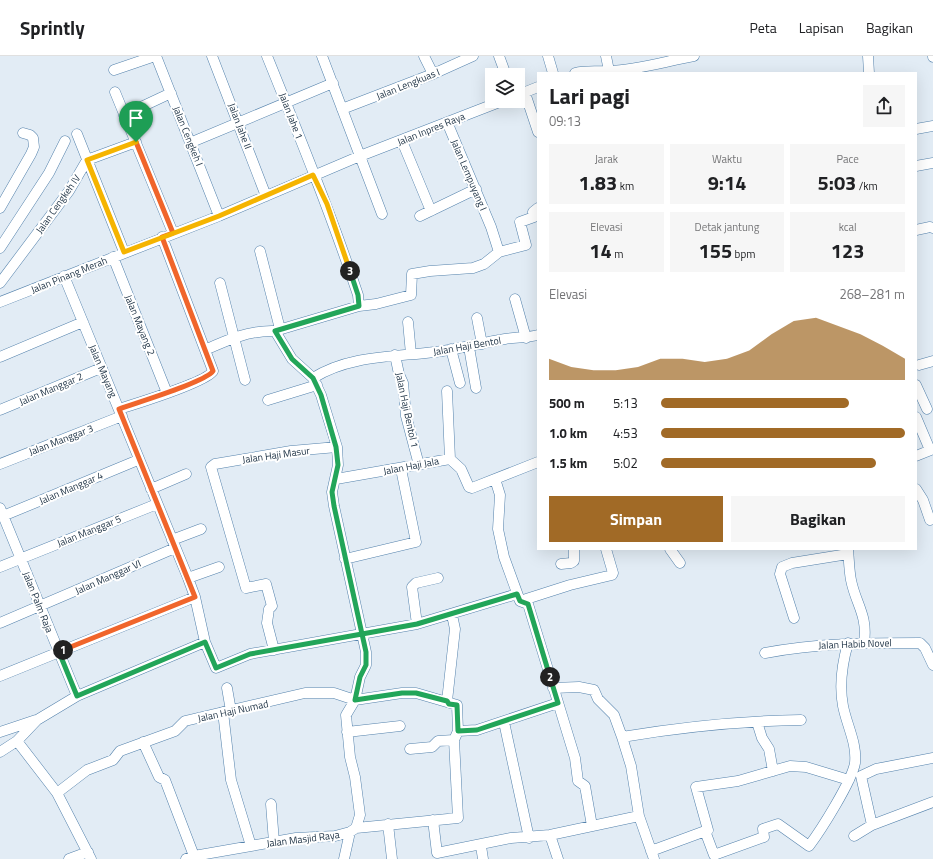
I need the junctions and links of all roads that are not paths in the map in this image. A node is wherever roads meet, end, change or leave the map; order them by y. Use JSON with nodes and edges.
{"nodes":[{"id":1,"x":156,"y":56,"type":"edge"},
{"id":2,"x":212,"y":56,"type":"edge"},
{"id":3,"x":268,"y":56,"type":"edge"},
{"id":4,"x":322,"y":56,"type":"edge"},
{"id":5,"x":424,"y":56,"type":"edge"},
{"id":6,"x":473,"y":56,"type":"edge"},
{"id":7,"x":499,"y":56,"type":"edge"},
{"id":8,"x":548,"y":56,"type":"edge"},
{"id":9,"x":606,"y":56,"type":"edge"},
{"id":10,"x":694,"y":56,"type":"edge"},
{"id":11,"x":868,"y":56,"type":"edge"},
{"id":12,"x":673,"y":58,"type":"edge"},
{"id":13,"x":127,"y":61,"type":"edge"},
{"id":14,"x":503,"y":68,"type":"edge"},
{"id":15,"x":114,"y":70,"type":"dead end"},
{"id":16,"x":648,"y":70,"type":"edge"},
{"id":17,"x":609,"y":71,"type":"junction"},
{"id":18,"x":553,"y":72,"type":"edge"},
{"id":19,"x":580,"y":72,"type":"edge"},
{"id":20,"x":869,"y":72,"type":"edge"},
{"id":21,"x":433,"y":74,"type":"junction"},
{"id":22,"x":333,"y":83,"type":"junction"},
{"id":23,"x":537,"y":87,"type":"edge"},
{"id":24,"x":115,"y":92,"type":"dead end"},
{"id":25,"x":172,"y":93,"type":"junction"},
{"id":26,"x":525,"y":93,"type":"edge"},
{"id":27,"x":525,"y":101,"type":"edge"},
{"id":28,"x":286,"y":103,"type":"junction"},
{"id":29,"x":485,"y":107,"type":"edge"},
{"id":30,"x":342,"y":109,"type":"junction"},
{"id":31,"x":124,"y":115,"type":"junction"},
{"id":32,"x":239,"y":122,"type":"junction"},
{"id":33,"x":447,"y":122,"type":"junction"},
{"id":34,"x":933,"y":126,"type":"edge"},
{"id":35,"x":917,"y":129,"type":"edge"},
{"id":36,"x":537,"y":130,"type":"edge"},
{"id":37,"x":23,"y":133,"type":"dead end"},
{"id":38,"x":77,"y":134,"type":"dead end"},
{"id":39,"x":65,"y":141,"type":"dead end"},
{"id":40,"x":402,"y":141,"type":"junction"},
{"id":41,"x":133,"y":142,"type":"junction"},
{"id":42,"x":192,"y":142,"type":"junction"},
{"id":43,"x":360,"y":156,"type":"junction"},
{"id":44,"x":87,"y":160,"type":"junction"},
{"id":45,"x":933,"y":163,"type":"edge"},
{"id":46,"x":917,"y":166,"type":"edge"},
{"id":47,"x":313,"y":175,"type":"junction"},
{"id":48,"x":476,"y":190,"type":"junction"},
{"id":49,"x":266,"y":196,"type":"junction"},
{"id":50,"x":0,"y":208,"type":"edge"},
{"id":51,"x":537,"y":208,"type":"edge"},
{"id":52,"x":431,"y":211,"type":"junction"},
{"id":53,"x":382,"y":214,"type":"dead end"},
{"id":54,"x":219,"y":216,"type":"junction"},
{"id":55,"x":420,"y":216,"type":"dead end"},
{"id":56,"x":933,"y":228,"type":"edge"},
{"id":57,"x":917,"y":230,"type":"edge"},
{"id":58,"x":173,"y":233,"type":"junction"},
{"id":59,"x":162,"y":237,"type":"junction"},
{"id":60,"x":0,"y":248,"type":"edge"},
{"id":61,"x":124,"y":252,"type":"junction"},
{"id":62,"x":260,"y":252,"type":"dead end"},
{"id":63,"x":499,"y":252,"type":"junction"},
{"id":64,"x":113,"y":257,"type":"junction"},
{"id":65,"x":64,"y":276,"type":"junction"},
{"id":66,"x":0,"y":283,"type":"edge"},
{"id":67,"x":220,"y":283,"type":"dead end"},
{"id":68,"x":515,"y":299,"type":"dead end"},
{"id":69,"x":0,"y":302,"type":"edge"},
{"id":70,"x":359,"y":306,"type":"junction"},
{"id":71,"x":477,"y":318,"type":"dead end"},
{"id":72,"x":83,"y":322,"type":"junction"},
{"id":73,"x":408,"y":322,"type":"dead end"},
{"id":74,"x":277,"y":330,"type":"junction"},
{"id":75,"x":234,"y":337,"type":"junction"},
{"id":76,"x":537,"y":337,"type":"edge"},
{"id":77,"x":526,"y":338,"type":"junction"},
{"id":78,"x":482,"y":344,"type":"junction"},
{"id":79,"x":469,"y":347,"type":"junction"},
{"id":80,"x":451,"y":349,"type":"junction"},
{"id":81,"x":205,"y":350,"type":"junction"},
{"id":82,"x":411,"y":354,"type":"junction"},
{"id":83,"x":395,"y":355,"type":"junction"},
{"id":84,"x":0,"y":357,"type":"edge"},
{"id":85,"x":933,"y":361,"type":"edge"},
{"id":86,"x":917,"y":366,"type":"edge"},
{"id":87,"x":101,"y":368,"type":"junction"},
{"id":88,"x":245,"y":380,"type":"dead end"},
{"id":89,"x":315,"y":382,"type":"junction"},
{"id":90,"x":460,"y":383,"type":"dead end"},
{"id":91,"x":917,"y":387,"type":"edge"},
{"id":92,"x":476,"y":388,"type":"dead end"},
{"id":93,"x":447,"y":392,"type":"dead end"},
{"id":94,"x":167,"y":393,"type":"junction"},
{"id":95,"x":268,"y":400,"type":"dead end"},
{"id":96,"x":930,"y":407,"type":"edge"},
{"id":97,"x":0,"y":410,"type":"edge"},
{"id":98,"x":120,"y":413,"type":"junction"},
{"id":99,"x":917,"y":415,"type":"edge"},
{"id":100,"x":917,"y":418,"type":"edge"},
{"id":101,"x":336,"y":447,"type":"junction"},
{"id":102,"x":932,"y":450,"type":"edge"},
{"id":103,"x":917,"y":456,"type":"edge"},
{"id":104,"x":450,"y":458,"type":"junction"},
{"id":105,"x":138,"y":460,"type":"junction"},
{"id":106,"x":537,"y":462,"type":"edge"},
{"id":107,"x":0,"y":464,"type":"edge"},
{"id":108,"x":419,"y":465,"type":"junction"},
{"id":109,"x":402,"y":469,"type":"junction"},
{"id":110,"x":186,"y":474,"type":"dead end"},
{"id":111,"x":336,"y":479,"type":"junction"},
{"id":112,"x":495,"y":480,"type":"junction"},
{"id":113,"x":151,"y":489,"type":"junction"},
{"id":114,"x":917,"y":491,"type":"edge"},
{"id":115,"x":157,"y":504,"type":"junction"},
{"id":116,"x":2,"y":512,"type":"edge"},
{"id":117,"x":930,"y":520,"type":"dead end"},
{"id":118,"x":201,"y":529,"type":"dead end"},
{"id":119,"x":173,"y":544,"type":"junction"},
{"id":120,"x":574,"y":550,"type":"edge"},
{"id":121,"x":606,"y":550,"type":"edge"},
{"id":122,"x":671,"y":550,"type":"edge"},
{"id":123,"x":848,"y":552,"type":"edge"},
{"id":124,"x":21,"y":559,"type":"junction"},
{"id":125,"x":345,"y":559,"type":"junction"},
{"id":126,"x":680,"y":563,"type":"dead end"},
{"id":127,"x":561,"y":564,"type":"dead end"},
{"id":128,"x":0,"y":567,"type":"edge"},
{"id":129,"x":219,"y":567,"type":"dead end"},
{"id":130,"x":188,"y":578,"type":"junction"},
{"id":131,"x":438,"y":578,"type":"dead end"},
{"id":132,"x":195,"y":597,"type":"junction"},
{"id":133,"x":519,"y":597,"type":"junction"},
{"id":134,"x":40,"y":606,"type":"junction"},
{"id":135,"x":452,"y":615,"type":"junction"},
{"id":136,"x":794,"y":618,"type":"dead end"},
{"id":137,"x":0,"y":623,"type":"edge"},
{"id":138,"x":417,"y":624,"type":"junction"},
{"id":139,"x":362,"y":634,"type":"junction"},
{"id":140,"x":205,"y":642,"type":"junction"},
{"id":141,"x":848,"y":643,"type":"junction"},
{"id":142,"x":864,"y":643,"type":"junction"},
{"id":143,"x":274,"y":650,"type":"junction"},
{"id":144,"x":59,"y":652,"type":"junction"},
{"id":145,"x":765,"y":653,"type":"dead end"},
{"id":146,"x":933,"y":665,"type":"edge"},
{"id":147,"x":0,"y":676,"type":"edge"},
{"id":148,"x":227,"y":688,"type":"dead end"},
{"id":149,"x":553,"y":688,"type":"junction"},
{"id":150,"x":77,"y":696,"type":"junction"},
{"id":151,"x":355,"y":700,"type":"junction"},
{"id":152,"x":447,"y":701,"type":"junction"},
{"id":153,"x":558,"y":703,"type":"junction"},
{"id":154,"x":227,"y":712,"type":"junction"},
{"id":155,"x":37,"y":720,"type":"junction"},
{"id":156,"x":801,"y":720,"type":"dead end"},
{"id":157,"x":504,"y":722,"type":"junction"},
{"id":158,"x":757,"y":722,"type":"junction"},
{"id":159,"x":400,"y":726,"type":"dead end"},
{"id":160,"x":0,"y":732,"type":"edge"},
{"id":161,"x":347,"y":732,"type":"junction"},
{"id":162,"x":456,"y":736,"type":"junction"},
{"id":163,"x":622,"y":737,"type":"junction"},
{"id":164,"x":17,"y":741,"type":"junction"},
{"id":165,"x":144,"y":742,"type":"junction"},
{"id":166,"x":410,"y":749,"type":"dead end"},
{"id":167,"x":0,"y":752,"type":"edge"},
{"id":168,"x":933,"y":758,"type":"edge"},
{"id":169,"x":773,"y":771,"type":"junction"},
{"id":170,"x":849,"y":780,"type":"junction"},
{"id":171,"x":57,"y":793,"type":"junction"},
{"id":172,"x":933,"y":802,"type":"edge"},
{"id":173,"x":271,"y":804,"type":"dead end"},
{"id":174,"x":639,"y":816,"type":"junction"},
{"id":175,"x":433,"y":820,"type":"junction"},
{"id":176,"x":388,"y":824,"type":"junction"},
{"id":177,"x":872,"y":825,"type":"junction"},
{"id":178,"x":592,"y":826,"type":"junction"},
{"id":179,"x":353,"y":830,"type":"junction"},
{"id":180,"x":705,"y":831,"type":"junction"},
{"id":181,"x":550,"y":835,"type":"junction"},
{"id":182,"x":854,"y":836,"type":"dead end"},
{"id":183,"x":529,"y":838,"type":"junction"},
{"id":184,"x":274,"y":842,"type":"junction"},
{"id":185,"x":251,"y":846,"type":"junction"},
{"id":186,"x":481,"y":846,"type":"junction"},
{"id":187,"x":653,"y":855,"type":"edge"},
{"id":188,"x":89,"y":856,"type":"edge"},
{"id":189,"x":215,"y":856,"type":"edge"},
{"id":190,"x":190,"y":857,"type":"edge"},
{"id":191,"x":69,"y":859,"type":"edge"},
{"id":192,"x":344,"y":859,"type":"edge"},
{"id":193,"x":392,"y":859,"type":"edge"},
{"id":194,"x":484,"y":859,"type":"edge"},
{"id":195,"x":558,"y":859,"type":"edge"}],
"edges":[{"from":1,"to":13,"type":"street"},
{"from":1,"to":25,"type":"street","name":"Jalan Cengkeh I"},
{"from":2,"to":32,"type":"street","name":"Jalan Jahe II"},
{"from":3,"to":28,"type":"street","name":"Jalan Jahe 1"},
{"from":4,"to":22,"type":"street"},
{"from":5,"to":21,"type":"street"},
{"from":6,"to":21,"type":"street","name":"Jalan Lengkuas I"},
{"from":7,"to":14,"type":"street"},
{"from":8,"to":18,"type":"street"},
{"from":9,"to":17,"type":"street"},
{"from":10,"to":12,"type":"street"},
{"from":11,"to":20,"type":"street"},
{"from":12,"to":16,"type":"street"},
{"from":13,"to":15,"type":"street"},
{"from":16,"to":17,"type":"street"},
{"from":17,"to":19,"type":"street"},
{"from":21,"to":30,"type":"street","name":"Jalan Lengkuas I"},
{"from":22,"to":28,"type":"street"},
{"from":22,"to":30,"type":"street"},
{"from":23,"to":26,"type":"street"},
{"from":24,"to":31,"type":"street"},
{"from":25,"to":31,"type":"street"},
{"from":25,"to":42,"type":"street","name":"Jalan Cengkeh I"},
{"from":27,"to":36,"type":"street"},
{"from":28,"to":32,"type":"street"},
{"from":28,"to":47,"type":"street","name":"Jalan Jahe 1"},
{"from":29,"to":33,"type":"street","name":"Jalan Inpres Raya"},
{"from":30,"to":43,"type":"street"},
{"from":31,"to":41,"type":"street"},
{"from":32,"to":42,"type":"street"},
{"from":32,"to":49,"type":"street","name":"Jalan Jahe II"},
{"from":33,"to":40,"type":"street","name":"Jalan Inpres Raya"},
{"from":33,"to":48,"type":"street","name":"Jalan Lempuyang I"},
{"from":34,"to":35,"type":"street"},
{"from":37,"to":50,"type":"street"},
{"from":38,"to":44,"type":"street"},
{"from":39,"to":60,"type":"street"},
{"from":40,"to":43,"type":"street","name":"Jalan Inpres Raya"},
{"from":40,"to":52,"type":"street"},
{"from":41,"to":44,"type":"street"},
{"from":41,"to":58,"type":"street"},
{"from":42,"to":54,"type":"street","name":"Jalan Cengkeh I"},
{"from":43,"to":47,"type":"street","name":"Jalan Pinang Merah"},
{"from":43,"to":53,"type":"street"},
{"from":44,"to":61,"type":"street"},
{"from":44,"to":66,"type":"street","name":"Jalan Cengkeh IV"},
{"from":45,"to":46,"type":"street"},
{"from":47,"to":49,"type":"street","name":"Jalan Pinang Merah"},
{"from":47,"to":70,"type":"street","name":"Jalan Jahe 1"},
{"from":48,"to":52,"type":"street"},
{"from":48,"to":63,"type":"street","name":"Jalan Lempuyang I"},
{"from":49,"to":54,"type":"street","name":"Jalan Pinang Merah"},
{"from":51,"to":63,"type":"street"},
{"from":52,"to":55,"type":"street"},
{"from":54,"to":58,"type":"street","name":"Jalan Pinang Merah"},
{"from":56,"to":57,"type":"street"},
{"from":58,"to":59,"type":"street","name":"Jalan Pinang Merah"},
{"from":59,"to":61,"type":"street","name":"Jalan Pinang Merah"},
{"from":59,"to":81,"type":"street"},
{"from":61,"to":64,"type":"street","name":"Jalan Pinang Merah"},
{"from":62,"to":74,"type":"street"},
{"from":63,"to":70,"type":"street"},
{"from":64,"to":65,"type":"street","name":"Jalan Pinang Merah"},
{"from":64,"to":94,"type":"street","name":"Jalan Mayang 2"},
{"from":65,"to":69,"type":"street","name":"Jalan Pinang Merah"},
{"from":65,"to":72,"type":"street","name":"Jalan Mayang"},
{"from":67,"to":75,"type":"street"},
{"from":68,"to":77,"type":"street"},
{"from":70,"to":74,"type":"street"},
{"from":71,"to":78,"type":"street"},
{"from":72,"to":84,"type":"street"},
{"from":72,"to":87,"type":"street","name":"Jalan Mayang"},
{"from":73,"to":82,"type":"street"},
{"from":74,"to":75,"type":"street"},
{"from":74,"to":89,"type":"street"},
{"from":75,"to":81,"type":"street"},
{"from":75,"to":88,"type":"street"},
{"from":76,"to":77,"type":"street","name":"Jalan Haji Bentol"},
{"from":77,"to":78,"type":"street","name":"Jalan Haji Bentol"},
{"from":78,"to":79,"type":"street","name":"Jalan Haji Bentol"},
{"from":79,"to":80,"type":"street","name":"Jalan Haji Bentol"},
{"from":79,"to":92,"type":"street"},
{"from":80,"to":82,"type":"street","name":"Jalan Haji Bentol"},
{"from":80,"to":90,"type":"street"},
{"from":81,"to":94,"type":"street","name":"Jalan Manggar 3"},
{"from":82,"to":83,"type":"street","name":"Jalan Haji Bentol"},
{"from":83,"to":89,"type":"street","name":"Jalan Haji Bentol"},
{"from":83,"to":108,"type":"street","name":"Jalan Haji Bentol 1"},
{"from":85,"to":86,"type":"street"},
{"from":87,"to":97,"type":"street","name":"Jalan Manggar 2"},
{"from":87,"to":98,"type":"street","name":"Jalan Mayang"},
{"from":89,"to":95,"type":"street","name":"Jalan Haji Bentol"},
{"from":89,"to":101,"type":"street"},
{"from":91,"to":96,"type":"street"},
{"from":93,"to":104,"type":"street"},
{"from":94,"to":98,"type":"street","name":"Jalan Manggar 3"},
{"from":96,"to":99,"type":"street"},
{"from":98,"to":105,"type":"street","name":"Jalan Mayang"},
{"from":98,"to":107,"type":"street","name":"Jalan Manggar 3"},
{"from":100,"to":102,"type":"street"},
{"from":101,"to":111,"type":"street"},
{"from":101,"to":143,"type":"street","name":"Jalan Haji Masur"},
{"from":102,"to":103,"type":"street"},
{"from":104,"to":108,"type":"street","name":"Jalan Haji Jala"},
{"from":104,"to":112,"type":"street","name":"Jalan Haji Jala"},
{"from":105,"to":113,"type":"street","name":"Jalan Mayang"},
{"from":105,"to":116,"type":"street","name":"Jalan Manggar 4"},
{"from":106,"to":112,"type":"street","name":"Jalan Haji Jala"},
{"from":108,"to":109,"type":"street","name":"Jalan Haji Jala"},
{"from":109,"to":111,"type":"street","name":"Jalan Haji Jala"},
{"from":109,"to":125,"type":"street"},
{"from":110,"to":113,"type":"street"},
{"from":111,"to":125,"type":"street"},
{"from":112,"to":133,"type":"street"},
{"from":113,"to":115,"type":"street","name":"Jalan Mayang"},
{"from":114,"to":117,"type":"street"},
{"from":115,"to":119,"type":"street","name":"Jalan Mayang"},
{"from":115,"to":124,"type":"street","name":"Jalan Manggar 5"},
{"from":116,"to":124,"type":"street","name":"Jalan Palm Raja"},
{"from":118,"to":119,"type":"street","name":"Jalan Manggar VI"},
{"from":119,"to":130,"type":"street","name":"Jalan Mayang"},
{"from":119,"to":134,"type":"street","name":"Jalan Manggar VI"},
{"from":120,"to":127,"type":"street"},
{"from":121,"to":133,"type":"street"},
{"from":122,"to":126,"type":"street"},
{"from":123,"to":136,"type":"street"},
{"from":123,"to":142,"type":"street"},
{"from":124,"to":128,"type":"street","name":"Jalan Manggar 5"},
{"from":124,"to":134,"type":"street","name":"Jalan Palm Raja"},
{"from":125,"to":139,"type":"street"},
{"from":129,"to":130,"type":"street"},
{"from":130,"to":132,"type":"street","name":"Jalan Mayang"},
{"from":131,"to":138,"type":"street"},
{"from":132,"to":140,"type":"street","name":"Jalan Mayang"},
{"from":132,"to":144,"type":"street"},
{"from":133,"to":135,"type":"street"},
{"from":133,"to":149,"type":"street"},
{"from":134,"to":137,"type":"street","name":"Jalan Manggar VI"},
{"from":134,"to":144,"type":"street","name":"Jalan Palm Raja"},
{"from":135,"to":138,"type":"street"},
{"from":135,"to":152,"type":"street"},
{"from":138,"to":139,"type":"street"},
{"from":139,"to":143,"type":"street"},
{"from":139,"to":151,"type":"street"},
{"from":140,"to":143,"type":"street","name":"Jalan Mayang"},
{"from":140,"to":150,"type":"street"},
{"from":141,"to":142,"type":"street","name":"Jalan Habib Novel"},
{"from":141,"to":145,"type":"street","name":"Jalan Habib Novel"},
{"from":141,"to":170,"type":"street"},
{"from":142,"to":146,"type":"street","name":"Jalan Habib Novel"},
{"from":144,"to":147,"type":"street"},
{"from":144,"to":150,"type":"street","name":"Jalan Palm Raja"},
{"from":148,"to":154,"type":"street"},
{"from":149,"to":153,"type":"street"},
{"from":149,"to":163,"type":"street"},
{"from":150,"to":155,"type":"street"},
{"from":151,"to":152,"type":"street"},
{"from":151,"to":154,"type":"street","name":"Jalan Haji Numad"},
{"from":151,"to":161,"type":"street"},
{"from":152,"to":162,"type":"street"},
{"from":153,"to":157,"type":"street"},
{"from":153,"to":178,"type":"street"},
{"from":154,"to":165,"type":"street","name":"Jalan Haji Numad"},
{"from":154,"to":185,"type":"street"},
{"from":155,"to":160,"type":"street"},
{"from":155,"to":164,"type":"street"},
{"from":156,"to":158,"type":"street"},
{"from":157,"to":162,"type":"street"},
{"from":157,"to":183,"type":"street"},
{"from":158,"to":163,"type":"street"},
{"from":158,"to":169,"type":"street"},
{"from":159,"to":161,"type":"street"},
{"from":161,"to":179,"type":"street"},
{"from":162,"to":166,"type":"street"},
{"from":162,"to":175,"type":"street","name":"Jalan Masjid Raya"},
{"from":163,"to":174,"type":"street"},
{"from":164,"to":167,"type":"street"},
{"from":164,"to":171,"type":"street"},
{"from":165,"to":171,"type":"street","name":"Jalan Haji Numad"},
{"from":165,"to":190,"type":"street"},
{"from":168,"to":177,"type":"street"},
{"from":169,"to":170,"type":"street"},
{"from":169,"to":180,"type":"street"},
{"from":170,"to":180,"type":"street"},
{"from":171,"to":188,"type":"street"},
{"from":172,"to":177,"type":"street"},
{"from":173,"to":184,"type":"street"},
{"from":174,"to":178,"type":"street"},
{"from":174,"to":187,"type":"street"},
{"from":175,"to":176,"type":"street","name":"Jalan Masjid Raya"},
{"from":175,"to":186,"type":"street"},
{"from":176,"to":179,"type":"street","name":"Jalan Masjid Raya"},
{"from":176,"to":193,"type":"street"},
{"from":177,"to":182,"type":"street"},
{"from":178,"to":181,"type":"street"},
{"from":179,"to":184,"type":"street","name":"Jalan Masjid Raya"},
{"from":179,"to":192,"type":"street"},
{"from":180,"to":187,"type":"street"},
{"from":181,"to":183,"type":"street"},
{"from":181,"to":195,"type":"street"},
{"from":183,"to":186,"type":"street"},
{"from":184,"to":185,"type":"street","name":"Jalan Masjid Raya"},
{"from":185,"to":189,"type":"street","name":"Jalan Masjid Raya"},
{"from":186,"to":194,"type":"street"},
{"from":188,"to":191,"type":"street"},
{"from":189,"to":190,"type":"street","name":"Jalan Masjid Raya"}]}
